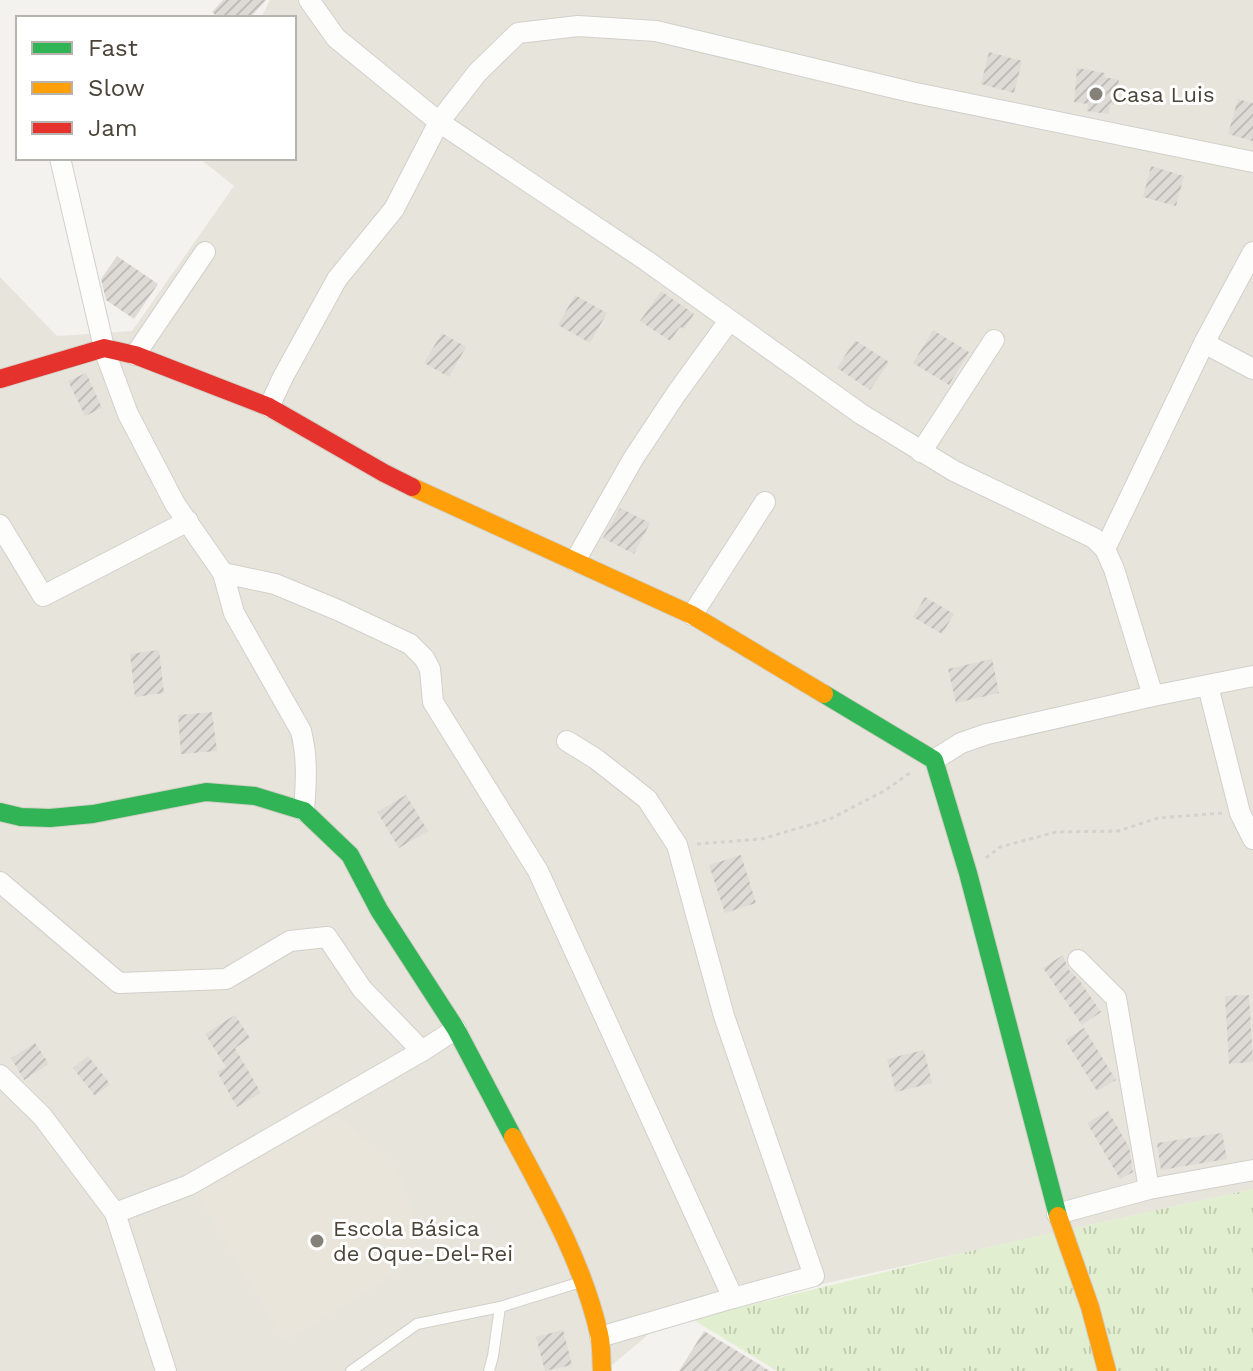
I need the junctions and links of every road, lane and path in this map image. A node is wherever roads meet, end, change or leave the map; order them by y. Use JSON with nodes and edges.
{"nodes":[{"id":1,"x":309,"y":0,"type":"edge"},
{"id":2,"x":439,"y":122,"type":"junction"},
{"id":3,"x":60,"y":160,"type":"edge"},
{"id":4,"x":1253,"y":162,"type":"edge"},
{"id":5,"x":205,"y":252,"type":"dead end"},
{"id":6,"x":1253,"y":252,"type":"edge"},
{"id":7,"x":729,"y":321,"type":"junction"},
{"id":8,"x":994,"y":340,"type":"dead end"},
{"id":9,"x":1204,"y":343,"type":"junction"},
{"id":10,"x":104,"y":348,"type":"junction"},
{"id":11,"x":135,"y":355,"type":"junction"},
{"id":12,"x":1253,"y":369,"type":"edge"},
{"id":13,"x":0,"y":379,"type":"edge"},
{"id":14,"x":269,"y":407,"type":"junction"},
{"id":15,"x":921,"y":452,"type":"junction"},
{"id":16,"x":765,"y":502,"type":"dead end"},
{"id":17,"x":188,"y":521,"type":"junction"},
{"id":18,"x":0,"y":525,"type":"edge"},
{"id":19,"x":1105,"y":549,"type":"junction"},
{"id":20,"x":575,"y":561,"type":"junction"},
{"id":21,"x":223,"y":573,"type":"junction"},
{"id":22,"x":692,"y":615,"type":"junction"},
{"id":23,"x":1253,"y":676,"type":"edge"},
{"id":24,"x":1208,"y":686,"type":"junction"},
{"id":25,"x":1153,"y":696,"type":"junction"},
{"id":26,"x":567,"y":741,"type":"dead end"},
{"id":27,"x":934,"y":760,"type":"junction"},
{"id":28,"x":304,"y":811,"type":"junction"},
{"id":29,"x":0,"y":812,"type":"edge"},
{"id":30,"x":1240,"y":813,"type":"junction"},
{"id":31,"x":1253,"y":839,"type":"edge"},
{"id":32,"x":677,"y":845,"type":"junction"},
{"id":33,"x":968,"y":873,"type":"junction"},
{"id":34,"x":0,"y":882,"type":"edge"},
{"id":35,"x":1078,"y":960,"type":"dead end"},
{"id":36,"x":456,"y":1029,"type":"junction"},
{"id":37,"x":422,"y":1051,"type":"junction"},
{"id":38,"x":0,"y":1075,"type":"edge"},
{"id":39,"x":1253,"y":1170,"type":"edge"},
{"id":40,"x":1149,"y":1189,"type":"junction"},
{"id":41,"x":115,"y":1213,"type":"junction"},
{"id":42,"x":1057,"y":1214,"type":"junction"},
{"id":43,"x":584,"y":1281,"type":"junction"},
{"id":44,"x":733,"y":1298,"type":"junction"},
{"id":45,"x":500,"y":1307,"type":"junction"},
{"id":46,"x":600,"y":1337,"type":"junction"},
{"id":47,"x":166,"y":1371,"type":"edge"},
{"id":48,"x":351,"y":1371,"type":"edge"},
{"id":49,"x":489,"y":1371,"type":"edge"},
{"id":50,"x":602,"y":1371,"type":"edge"},
{"id":51,"x":1107,"y":1371,"type":"edge"}],
"edges":[{"from":1,"to":2,"type":"street"},
{"from":2,"to":4,"type":"street"},
{"from":2,"to":7,"type":"street"},
{"from":2,"to":14,"type":"street"},
{"from":3,"to":10,"type":"street"},
{"from":5,"to":11,"type":"street"},
{"from":6,"to":9,"type":"street"},
{"from":7,"to":15,"type":"street"},
{"from":7,"to":20,"type":"street"},
{"from":8,"to":15,"type":"street"},
{"from":9,"to":12,"type":"street"},
{"from":9,"to":19,"type":"street"},
{"from":10,"to":11,"type":"street"},
{"from":10,"to":13,"type":"street"},
{"from":10,"to":17,"type":"street"},
{"from":11,"to":14,"type":"street"},
{"from":14,"to":20,"type":"street"},
{"from":15,"to":19,"type":"street"},
{"from":16,"to":22,"type":"street"},
{"from":17,"to":18,"type":"street"},
{"from":17,"to":21,"type":"street"},
{"from":19,"to":25,"type":"street"},
{"from":20,"to":22,"type":"street"},
{"from":21,"to":28,"type":"street"},
{"from":21,"to":44,"type":"street"},
{"from":22,"to":27,"type":"street"},
{"from":23,"to":24,"type":"street"},
{"from":24,"to":25,"type":"street"},
{"from":24,"to":30,"type":"street"},
{"from":25,"to":27,"type":"street"},
{"from":26,"to":32,"type":"street"},
{"from":27,"to":32,"type":"path"},
{"from":27,"to":33,"type":"street"},
{"from":28,"to":29,"type":"street"},
{"from":28,"to":36,"type":"street"},
{"from":30,"to":31,"type":"street"},
{"from":30,"to":33,"type":"path"},
{"from":32,"to":44,"type":"street"},
{"from":33,"to":42,"type":"street"},
{"from":34,"to":37,"type":"street"},
{"from":35,"to":40,"type":"street"},
{"from":36,"to":37,"type":"street"},
{"from":36,"to":43,"type":"street"},
{"from":37,"to":41,"type":"street"},
{"from":38,"to":41,"type":"street"},
{"from":39,"to":40,"type":"street"},
{"from":40,"to":42,"type":"street"},
{"from":41,"to":47,"type":"street"},
{"from":42,"to":51,"type":"street"},
{"from":43,"to":45,"type":"lane"},
{"from":43,"to":46,"type":"street"},
{"from":44,"to":46,"type":"street"},
{"from":45,"to":48,"type":"lane"},
{"from":45,"to":49,"type":"lane"},
{"from":46,"to":50,"type":"street"}]}
